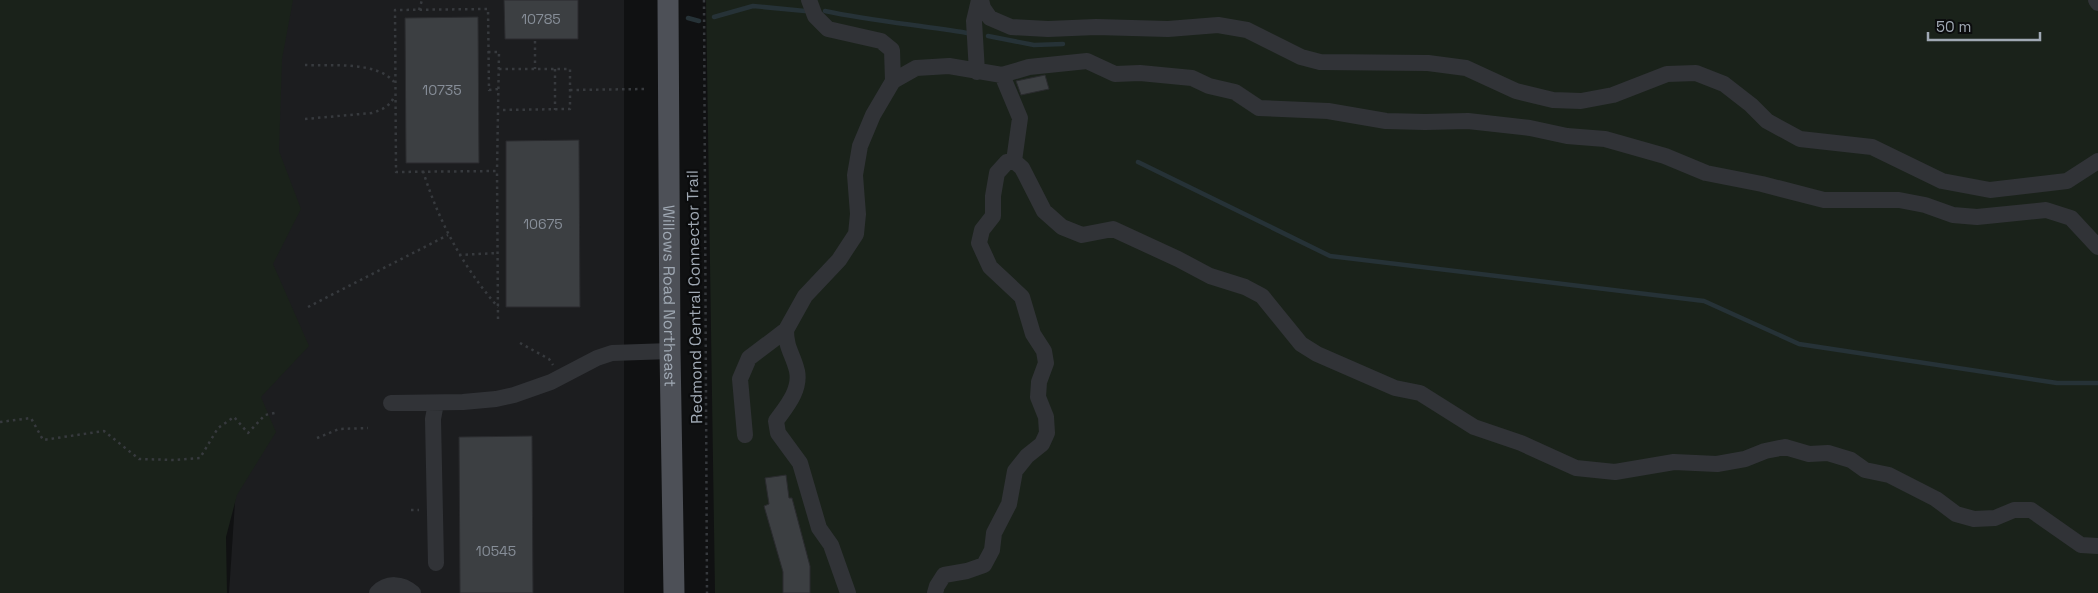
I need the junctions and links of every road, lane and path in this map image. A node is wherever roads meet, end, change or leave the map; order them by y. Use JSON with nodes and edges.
{"nodes":[{"id":1,"x":422,"y":0,"type":"edge"},
{"id":2,"x":668,"y":0,"type":"edge"},
{"id":3,"x":704,"y":0,"type":"edge"},
{"id":4,"x":809,"y":0,"type":"edge"},
{"id":5,"x":980,"y":0,"type":"edge"},
{"id":6,"x":419,"y":10,"type":"junction"},
{"id":7,"x":535,"y":41,"type":"dead end"},
{"id":8,"x":488,"y":52,"type":"junction"},
{"id":9,"x":305,"y":65,"type":"dead end"},
{"id":10,"x":555,"y":68,"type":"junction"},
{"id":11,"x":499,"y":69,"type":"junction"},
{"id":12,"x":535,"y":69,"type":"junction"},
{"id":13,"x":977,"y":72,"type":"junction"},
{"id":14,"x":1002,"y":75,"type":"junction"},
{"id":15,"x":893,"y":81,"type":"junction"},
{"id":16,"x":395,"y":83,"type":"junction"},
{"id":17,"x":499,"y":89,"type":"junction"},
{"id":18,"x":646,"y":89,"type":"dead end"},
{"id":19,"x":570,"y":90,"type":"junction"},
{"id":20,"x":395,"y":97,"type":"junction"},
{"id":21,"x":499,"y":110,"type":"junction"},
{"id":22,"x":555,"y":110,"type":"junction"},
{"id":23,"x":305,"y":119,"type":"dead end"},
{"id":24,"x":1014,"y":161,"type":"junction"},
{"id":25,"x":2098,"y":161,"type":"edge"},
{"id":26,"x":498,"y":171,"type":"junction"},
{"id":27,"x":423,"y":172,"type":"junction"},
{"id":28,"x":448,"y":235,"type":"junction"},
{"id":29,"x":2098,"y":247,"type":"edge"},
{"id":30,"x":498,"y":253,"type":"junction"},
{"id":31,"x":459,"y":255,"type":"junction"},
{"id":32,"x":308,"y":307,"type":"dead end"},
{"id":33,"x":498,"y":307,"type":"junction"},
{"id":34,"x":498,"y":319,"type":"dead end"},
{"id":35,"x":786,"y":330,"type":"junction"},
{"id":36,"x":520,"y":343,"type":"dead end"},
{"id":37,"x":670,"y":351,"type":"junction"},
{"id":38,"x":549,"y":359,"type":"dead end"},
{"id":39,"x":436,"y":402,"type":"junction"},
{"id":40,"x":390,"y":403,"type":"dead end"},
{"id":41,"x":275,"y":413,"type":"dead end"},
{"id":42,"x":0,"y":422,"type":"edge"},
{"id":43,"x":368,"y":428,"type":"dead end"},
{"id":44,"x":744,"y":435,"type":"dead end"},
{"id":45,"x":317,"y":438,"type":"dead end"},
{"id":46,"x":411,"y":510,"type":"dead end"},
{"id":47,"x":424,"y":510,"type":"dead end"},
{"id":48,"x":2098,"y":546,"type":"edge"},
{"id":49,"x":436,"y":563,"type":"dead end"},
{"id":50,"x":377,"y":593,"type":"edge"},
{"id":51,"x":413,"y":593,"type":"edge"},
{"id":52,"x":674,"y":593,"type":"edge"},
{"id":53,"x":707,"y":593,"type":"edge"},
{"id":54,"x":848,"y":593,"type":"edge"},
{"id":55,"x":935,"y":593,"type":"edge"}],
"edges":[{"from":1,"to":6,"type":"path"},
{"from":2,"to":37,"type":"main road","name":"Willows Road Northeast"},
{"from":3,"to":53,"type":"path","name":"Redmond Central Connector Trail"},
{"from":4,"to":15,"type":"lane"},
{"from":5,"to":13,"type":"lane"},
{"from":5,"to":25,"type":"lane"},
{"from":6,"to":8,"type":"path"},
{"from":6,"to":16,"type":"path"},
{"from":7,"to":12,"type":"path"},
{"from":8,"to":11,"type":"path"},
{"from":8,"to":17,"type":"path"},
{"from":9,"to":16,"type":"path"},
{"from":10,"to":12,"type":"path"},
{"from":10,"to":19,"type":"path"},
{"from":10,"to":22,"type":"path"},
{"from":11,"to":12,"type":"path"},
{"from":11,"to":17,"type":"path"},
{"from":13,"to":14,"type":"lane"},
{"from":13,"to":15,"type":"lane"},
{"from":14,"to":24,"type":"lane"},
{"from":14,"to":29,"type":"lane"},
{"from":15,"to":35,"type":"lane"},
{"from":16,"to":20,"type":"path"},
{"from":17,"to":21,"type":"path"},
{"from":18,"to":19,"type":"path"},
{"from":19,"to":22,"type":"path"},
{"from":20,"to":23,"type":"path"},
{"from":20,"to":27,"type":"path"},
{"from":21,"to":22,"type":"path"},
{"from":21,"to":26,"type":"path"},
{"from":24,"to":48,"type":"lane"},
{"from":24,"to":55,"type":"lane"},
{"from":26,"to":27,"type":"path"},
{"from":26,"to":30,"type":"path"},
{"from":27,"to":28,"type":"path"},
{"from":28,"to":31,"type":"path"},
{"from":28,"to":32,"type":"path"},
{"from":30,"to":31,"type":"path"},
{"from":30,"to":33,"type":"path"},
{"from":31,"to":33,"type":"path"},
{"from":33,"to":34,"type":"path"},
{"from":35,"to":44,"type":"lane"},
{"from":35,"to":54,"type":"lane"},
{"from":36,"to":38,"type":"path"},
{"from":37,"to":39,"type":"lane"},
{"from":37,"to":52,"type":"main road","name":"Willows Road Northeast"},
{"from":39,"to":40,"type":"lane"},
{"from":39,"to":49,"type":"lane"},
{"from":41,"to":42,"type":"path"},
{"from":43,"to":45,"type":"path"},
{"from":46,"to":47,"type":"path"},
{"from":50,"to":51,"type":"lane"}]}
